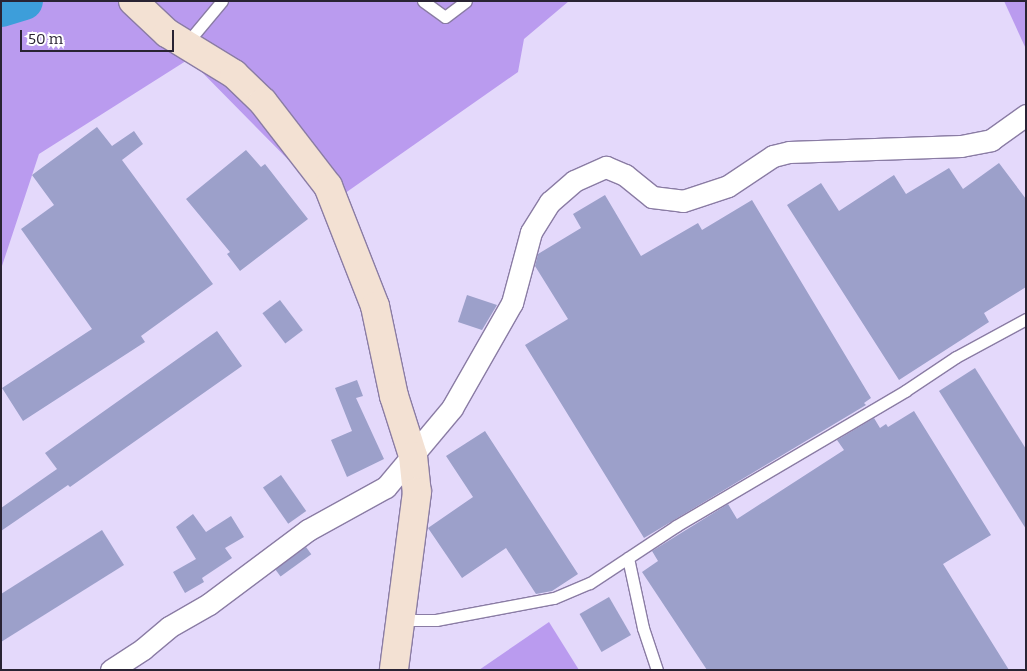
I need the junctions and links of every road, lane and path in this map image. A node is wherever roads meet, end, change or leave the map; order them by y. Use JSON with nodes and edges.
{"nodes":[{"id":1,"x":134,"y":1,"type":"edge"},
{"id":2,"x":222,"y":1,"type":"edge"},
{"id":3,"x":423,"y":1,"type":"edge"},
{"id":4,"x":466,"y":1,"type":"edge"},
{"id":5,"x":177,"y":38,"type":"junction"},
{"id":6,"x":1026,"y":115,"type":"edge"},
{"id":7,"x":1026,"y":319,"type":"edge"},
{"id":8,"x":413,"y":456,"type":"junction"},
{"id":9,"x":628,"y":558,"type":"junction"},
{"id":10,"x":401,"y":620,"type":"junction"},
{"id":11,"x":111,"y":670,"type":"edge"},
{"id":12,"x":394,"y":670,"type":"edge"},
{"id":13,"x":657,"y":670,"type":"edge"}],
"edges":[{"from":1,"to":5,"type":"main road"},
{"from":2,"to":5,"type":"lane"},
{"from":3,"to":4,"type":"lane"},
{"from":5,"to":8,"type":"main road"},
{"from":6,"to":8,"type":"street"},
{"from":7,"to":9,"type":"lane"},
{"from":8,"to":10,"type":"main road"},
{"from":8,"to":11,"type":"street"},
{"from":9,"to":10,"type":"lane"},
{"from":9,"to":13,"type":"lane"},
{"from":10,"to":12,"type":"main road"}]}
